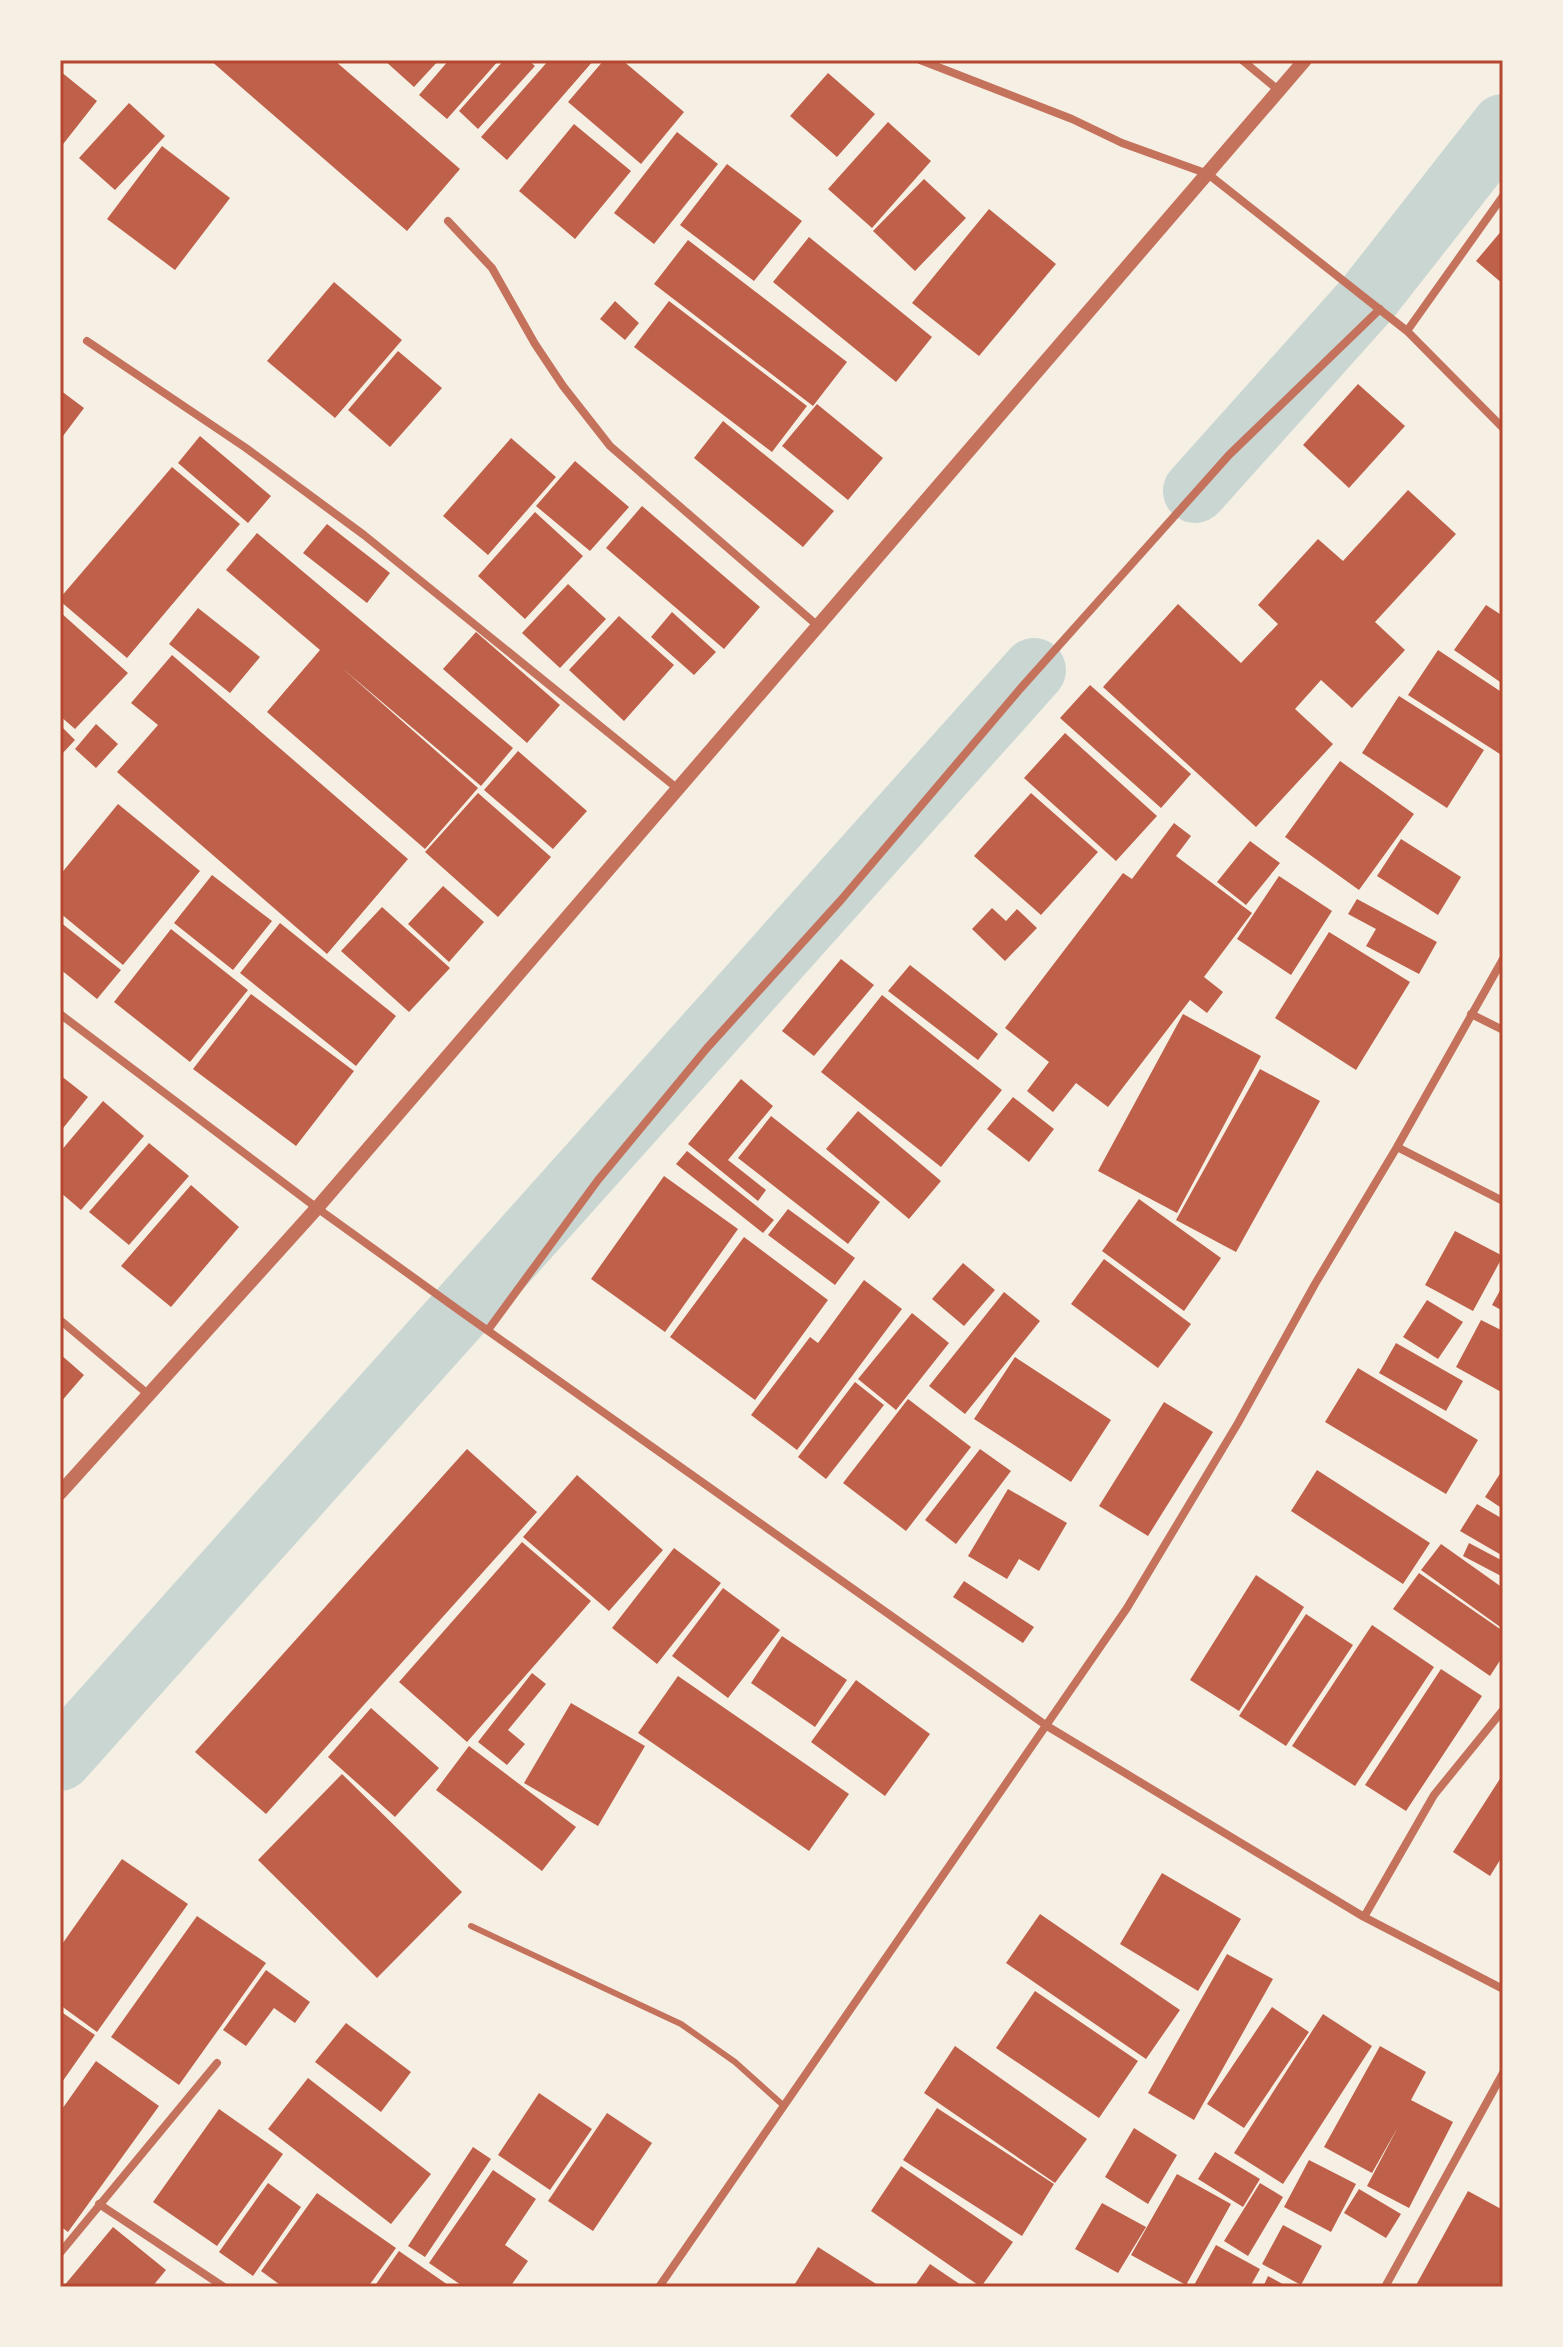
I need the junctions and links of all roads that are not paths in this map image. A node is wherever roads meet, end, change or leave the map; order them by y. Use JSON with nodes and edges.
{"nodes":[{"id":1,"x":920,"y":60,"type":"edge"},
{"id":2,"x":1242,"y":60,"type":"edge"},
{"id":3,"x":1305,"y":60,"type":"edge"},
{"id":4,"x":1277,"y":89,"type":"junction"},
{"id":5,"x":1208,"y":174,"type":"junction"},
{"id":6,"x":1503,"y":196,"type":"edge"},
{"id":7,"x":448,"y":221,"type":"dead end"},
{"id":8,"x":1380,"y":309,"type":"junction"},
{"id":9,"x":1407,"y":331,"type":"junction"},
{"id":10,"x":87,"y":341,"type":"dead end"},
{"id":11,"x":1503,"y":428,"type":"edge"},
{"id":12,"x":819,"y":626,"type":"junction"},
{"id":13,"x":678,"y":789,"type":"junction"},
{"id":14,"x":1503,"y":959,"type":"edge"},
{"id":15,"x":60,"y":1014,"type":"edge"},
{"id":16,"x":1471,"y":1014,"type":"junction"},
{"id":17,"x":1503,"y":1030,"type":"edge"},
{"id":18,"x":1397,"y":1147,"type":"junction"},
{"id":19,"x":1503,"y":1201,"type":"edge"},
{"id":20,"x":317,"y":1208,"type":"junction"},
{"id":21,"x":60,"y":1320,"type":"edge"},
{"id":22,"x":488,"y":1330,"type":"junction"},
{"id":23,"x":149,"y":1395,"type":"junction"},
{"id":24,"x":60,"y":1493,"type":"edge"},
{"id":25,"x":1503,"y":1710,"type":"edge"},
{"id":26,"x":1047,"y":1726,"type":"junction"},
{"id":27,"x":1364,"y":1917,"type":"junction"},
{"id":28,"x":471,"y":1926,"type":"dead end"},
{"id":29,"x":1503,"y":1989,"type":"edge"},
{"id":30,"x":217,"y":2063,"type":"dead end"},
{"id":31,"x":1503,"y":2073,"type":"edge"},
{"id":32,"x":784,"y":2106,"type":"junction"},
{"id":33,"x":99,"y":2204,"type":"junction"},
{"id":34,"x":60,"y":2253,"type":"edge"},
{"id":35,"x":224,"y":2287,"type":"edge"},
{"id":36,"x":659,"y":2287,"type":"edge"},
{"id":37,"x":1385,"y":2287,"type":"edge"}],
"edges":[{"from":1,"to":5,"type":"street"},
{"from":2,"to":4,"type":"street"},
{"from":3,"to":4,"type":"street"},
{"from":4,"to":5,"type":"street"},
{"from":5,"to":8,"type":"street"},
{"from":5,"to":12,"type":"street"},
{"from":6,"to":9,"type":"street"},
{"from":7,"to":12,"type":"street"},
{"from":8,"to":9,"type":"street"},
{"from":8,"to":22,"type":"street"},
{"from":9,"to":11,"type":"street"},
{"from":10,"to":13,"type":"street"},
{"from":12,"to":13,"type":"street"},
{"from":13,"to":20,"type":"street"},
{"from":14,"to":16,"type":"street"},
{"from":15,"to":20,"type":"street"},
{"from":16,"to":17,"type":"street"},
{"from":16,"to":18,"type":"street"},
{"from":18,"to":19,"type":"street"},
{"from":18,"to":26,"type":"street"},
{"from":20,"to":22,"type":"street"},
{"from":20,"to":23,"type":"street"},
{"from":21,"to":23,"type":"street"},
{"from":22,"to":26,"type":"street"},
{"from":23,"to":24,"type":"street"},
{"from":25,"to":27,"type":"street"},
{"from":26,"to":27,"type":"street"},
{"from":26,"to":32,"type":"street"},
{"from":27,"to":29,"type":"street"},
{"from":28,"to":32,"type":"lane"},
{"from":30,"to":33,"type":"street"},
{"from":31,"to":37,"type":"street"},
{"from":32,"to":36,"type":"street"},
{"from":33,"to":34,"type":"street"},
{"from":33,"to":35,"type":"street"}]}
